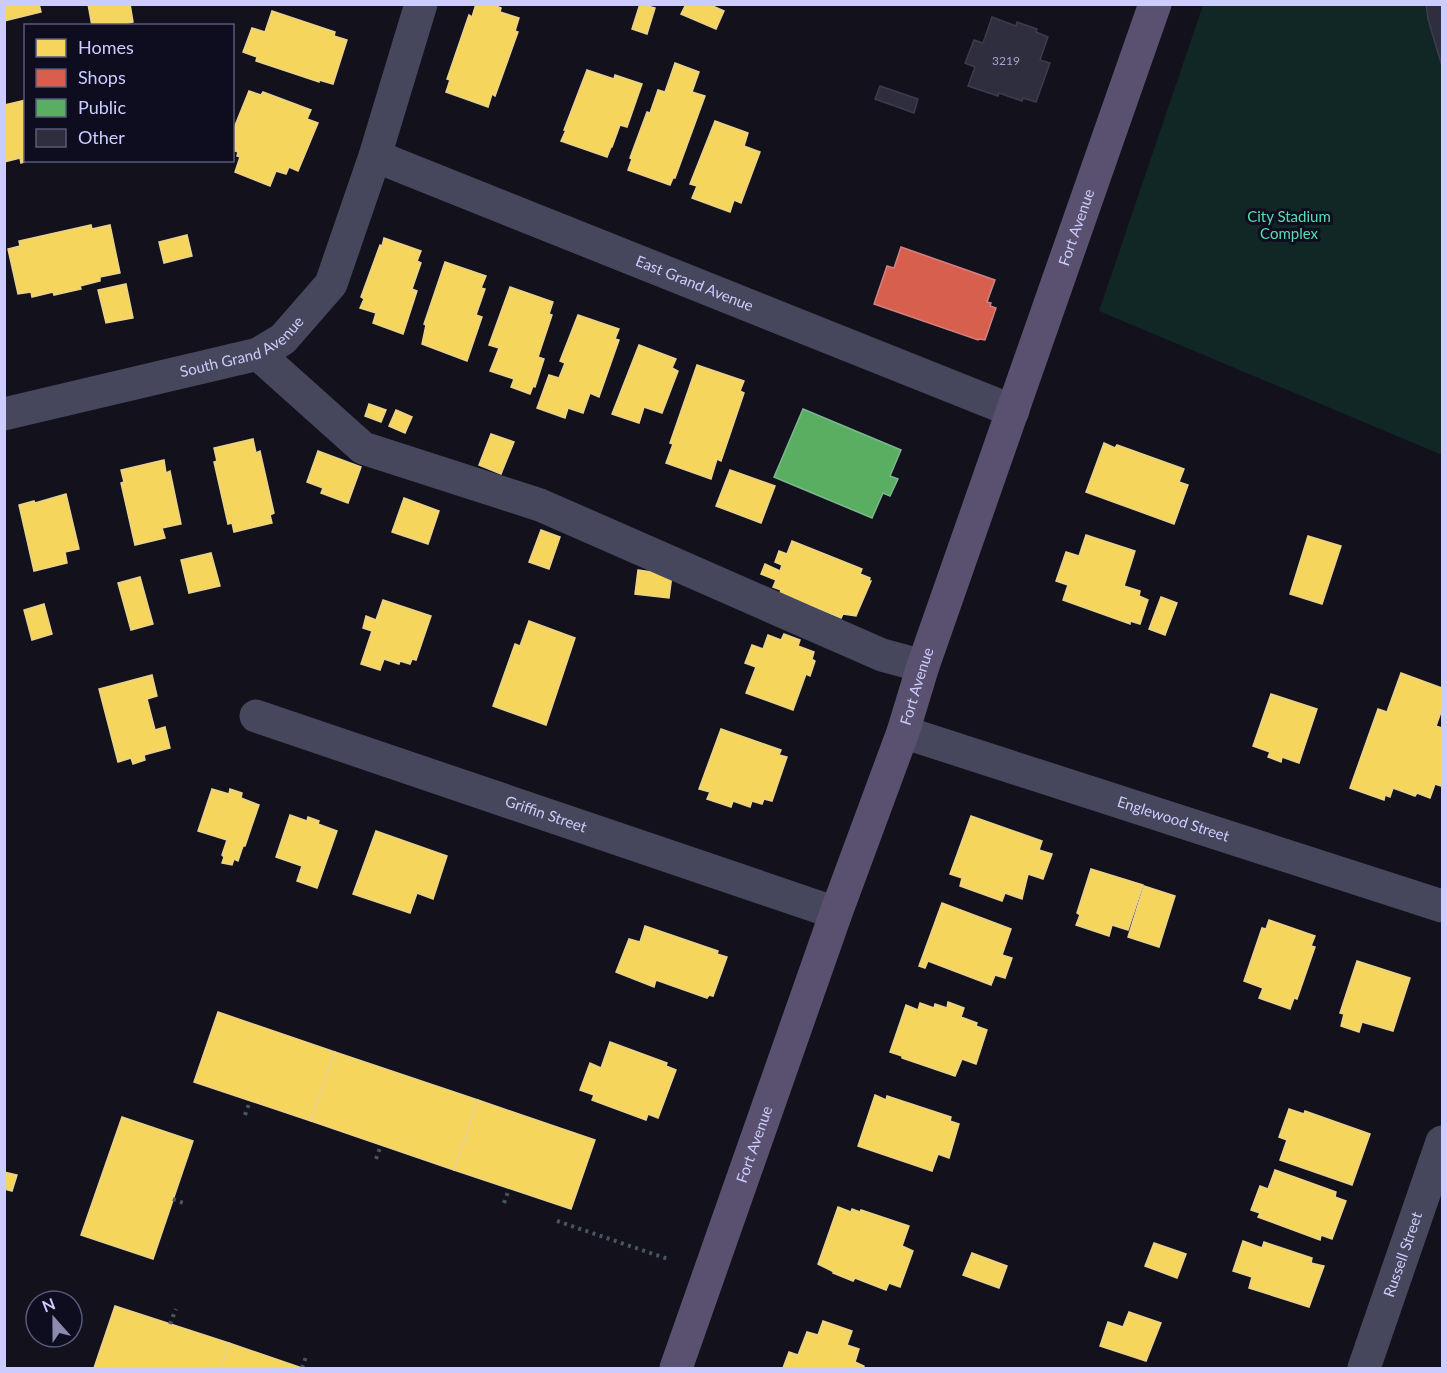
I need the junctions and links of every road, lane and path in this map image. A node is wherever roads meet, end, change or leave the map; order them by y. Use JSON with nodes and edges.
{"nodes":[{"id":1,"x":421,"y":4,"type":"edge"},
{"id":2,"x":1155,"y":4,"type":"edge"},
{"id":3,"x":375,"y":156,"type":"junction"},
{"id":4,"x":258,"y":354,"type":"junction"},
{"id":5,"x":1013,"y":411,"type":"junction"},
{"id":6,"x":4,"y":414,"type":"edge"},
{"id":7,"x":923,"y":666,"type":"junction"},
{"id":8,"x":256,"y":716,"type":"dead end"},
{"id":9,"x":903,"y":732,"type":"junction"},
{"id":10,"x":1443,"y":906,"type":"edge"},
{"id":11,"x":836,"y":913,"type":"junction"},
{"id":12,"x":250,"y":1101,"type":"dead end"},
{"id":13,"x":245,"y":1115,"type":"dead end"},
{"id":14,"x":1443,"y":1142,"type":"edge"},
{"id":15,"x":381,"y":1146,"type":"dead end"},
{"id":16,"x":376,"y":1159,"type":"dead end"},
{"id":17,"x":509,"y":1189,"type":"dead end"},
{"id":18,"x":173,"y":1199,"type":"dead end"},
{"id":19,"x":504,"y":1203,"type":"dead end"},
{"id":20,"x":186,"y":1204,"type":"dead end"},
{"id":21,"x":557,"y":1221,"type":"dead end"},
{"id":22,"x":668,"y":1259,"type":"dead end"},
{"id":23,"x":176,"y":1309,"type":"dead end"},
{"id":24,"x":170,"y":1324,"type":"dead end"},
{"id":25,"x":307,"y":1354,"type":"dead end"},
{"id":26,"x":302,"y":1368,"type":"edge"},
{"id":27,"x":676,"y":1368,"type":"edge"},
{"id":28,"x":1364,"y":1368,"type":"edge"}],
"edges":[{"from":1,"to":3,"type":"street","name":"South Grand Avenue"},
{"from":2,"to":5,"type":"main road","name":"Fort Avenue"},
{"from":3,"to":4,"type":"street","name":"South Grand Avenue"},
{"from":3,"to":5,"type":"street","name":"East Grand Avenue"},
{"from":4,"to":6,"type":"street","name":"South Grand Avenue"},
{"from":4,"to":7,"type":"street"},
{"from":5,"to":7,"type":"main road","name":"Fort Avenue"},
{"from":7,"to":9,"type":"main road","name":"Fort Avenue"},
{"from":8,"to":11,"type":"street","name":"Griffin Street"},
{"from":9,"to":10,"type":"street","name":"Englewood Street"},
{"from":9,"to":11,"type":"main road","name":"Fort Avenue"},
{"from":11,"to":27,"type":"main road","name":"Fort Avenue"},
{"from":12,"to":13,"type":"path"},
{"from":14,"to":28,"type":"street","name":"Russell Street"},
{"from":15,"to":16,"type":"path"},
{"from":17,"to":19,"type":"path"},
{"from":18,"to":20,"type":"path"},
{"from":21,"to":22,"type":"path"},
{"from":23,"to":24,"type":"path"},
{"from":25,"to":26,"type":"path"}]}
